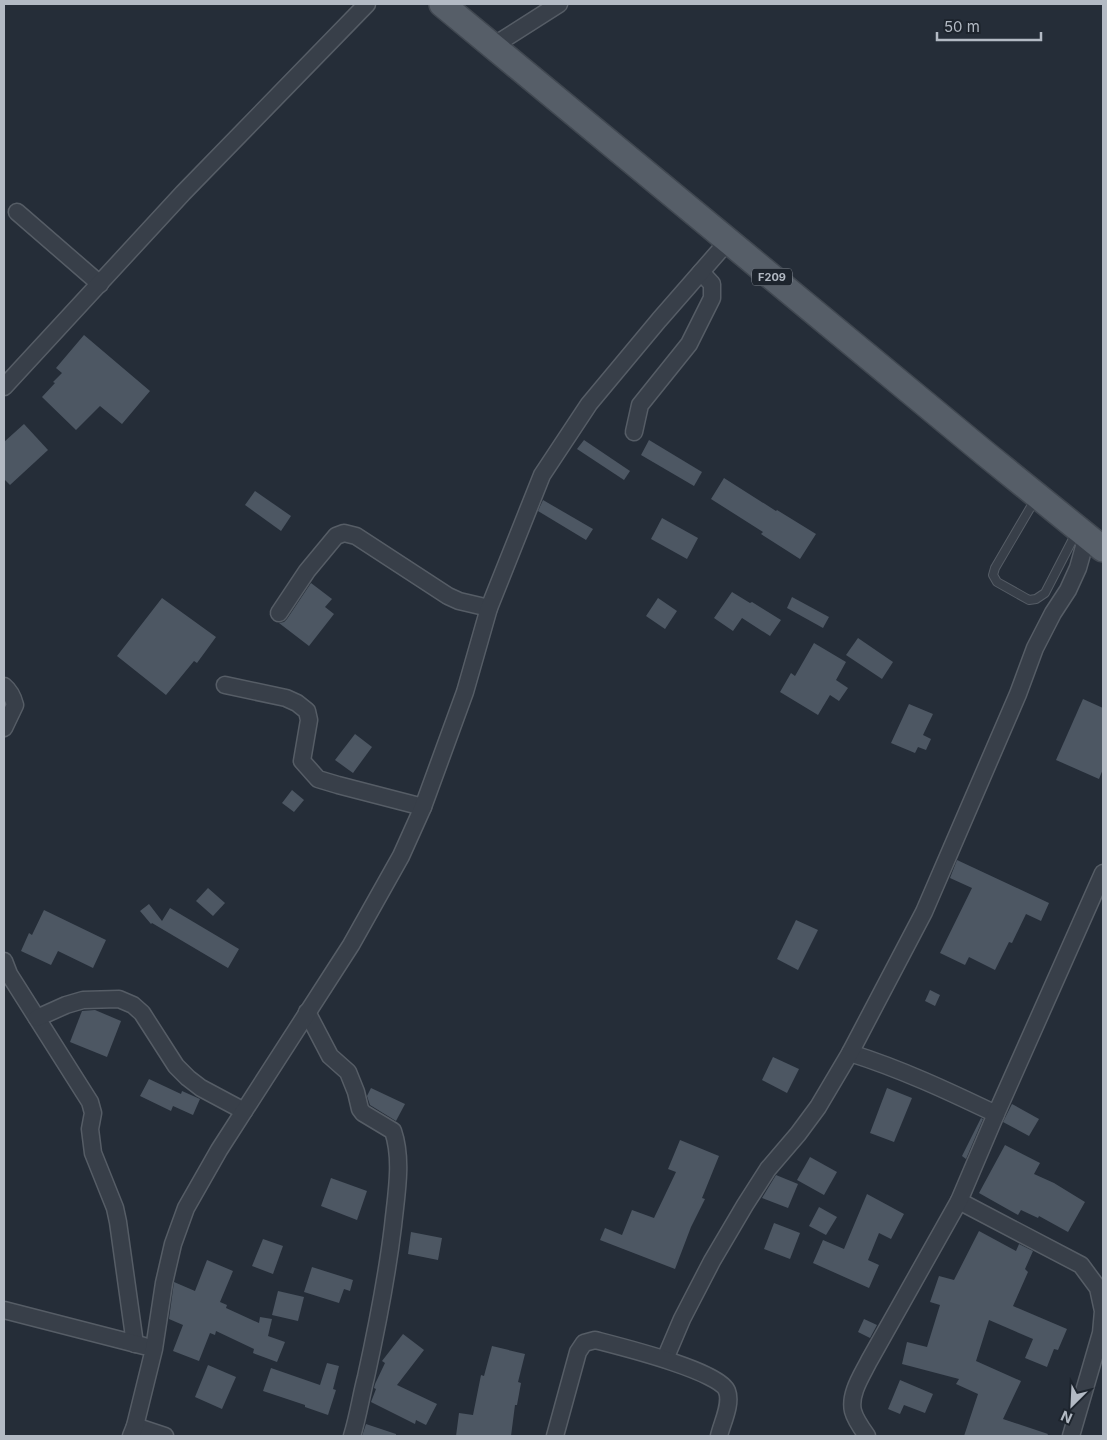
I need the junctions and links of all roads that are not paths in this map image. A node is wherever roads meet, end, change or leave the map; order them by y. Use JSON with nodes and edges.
{"nodes":[{"id":1,"x":367,"y":4,"type":"edge"},
{"id":2,"x":442,"y":4,"type":"edge"},
{"id":3,"x":558,"y":4,"type":"edge"},
{"id":4,"x":493,"y":46,"type":"junction"},
{"id":5,"x":17,"y":212,"type":"dead end"},
{"id":6,"x":728,"y":241,"type":"junction"},
{"id":7,"x":701,"y":272,"type":"junction"},
{"id":8,"x":100,"y":284,"type":"junction"},
{"id":9,"x":4,"y":387,"type":"edge"},
{"id":10,"x":634,"y":432,"type":"dead end"},
{"id":11,"x":1038,"y":496,"type":"junction"},
{"id":12,"x":1089,"y":538,"type":"edge"},
{"id":13,"x":490,"y":608,"type":"junction"},
{"id":14,"x":279,"y":613,"type":"dead end"},
{"id":15,"x":224,"y":685,"type":"dead end"},
{"id":16,"x":4,"y":686,"type":"edge"},
{"id":17,"x":4,"y":728,"type":"edge"},
{"id":18,"x":423,"y":806,"type":"junction"},
{"id":19,"x":1101,"y":884,"type":"edge"},
{"id":20,"x":4,"y":961,"type":"edge"},
{"id":21,"x":307,"y":1012,"type":"junction"},
{"id":22,"x":37,"y":1018,"type":"junction"},
{"id":23,"x":850,"y":1053,"type":"junction"},
{"id":24,"x":244,"y":1111,"type":"junction"},
{"id":25,"x":996,"y":1114,"type":"junction"},
{"id":26,"x":960,"y":1201,"type":"junction"},
{"id":27,"x":4,"y":1310,"type":"edge"},
{"id":28,"x":135,"y":1344,"type":"junction"},
{"id":29,"x":154,"y":1349,"type":"junction"},
{"id":30,"x":665,"y":1359,"type":"junction"},
{"id":31,"x":133,"y":1431,"type":"edge"},
{"id":32,"x":165,"y":1436,"type":"edge"},
{"id":33,"x":352,"y":1436,"type":"edge"},
{"id":34,"x":555,"y":1436,"type":"edge"},
{"id":35,"x":718,"y":1436,"type":"edge"},
{"id":36,"x":867,"y":1436,"type":"edge"},
{"id":37,"x":1071,"y":1436,"type":"edge"}],
"edges":[{"from":1,"to":8,"type":"street"},
{"from":2,"to":4,"type":"main road","number":"F209"},
{"from":3,"to":4,"type":"street"},
{"from":4,"to":6,"type":"main road","number":"F209"},
{"from":5,"to":8,"type":"street"},
{"from":6,"to":7,"type":"street"},
{"from":6,"to":11,"type":"main road","number":"F209"},
{"from":7,"to":10,"type":"street"},
{"from":7,"to":13,"type":"street"},
{"from":8,"to":9,"type":"street"},
{"from":11,"to":12,"type":"main road","number":"F209"},
{"from":11,"to":12,"type":"lane"},
{"from":12,"to":23,"type":"street"},
{"from":13,"to":14,"type":"street"},
{"from":13,"to":18,"type":"street"},
{"from":15,"to":18,"type":"street"},
{"from":16,"to":17,"type":"street"},
{"from":18,"to":21,"type":"street"},
{"from":19,"to":25,"type":"street"},
{"from":20,"to":22,"type":"street"},
{"from":21,"to":24,"type":"street"},
{"from":21,"to":33,"type":"street"},
{"from":22,"to":24,"type":"street"},
{"from":22,"to":28,"type":"street"},
{"from":23,"to":25,"type":"street"},
{"from":23,"to":30,"type":"street"},
{"from":24,"to":29,"type":"street"},
{"from":25,"to":26,"type":"street"},
{"from":26,"to":36,"type":"street"},
{"from":26,"to":37,"type":"street"},
{"from":27,"to":28,"type":"street"},
{"from":28,"to":29,"type":"street"},
{"from":29,"to":31,"type":"street"},
{"from":30,"to":34,"type":"street"},
{"from":30,"to":35,"type":"street"},
{"from":31,"to":32,"type":"street"}]}
